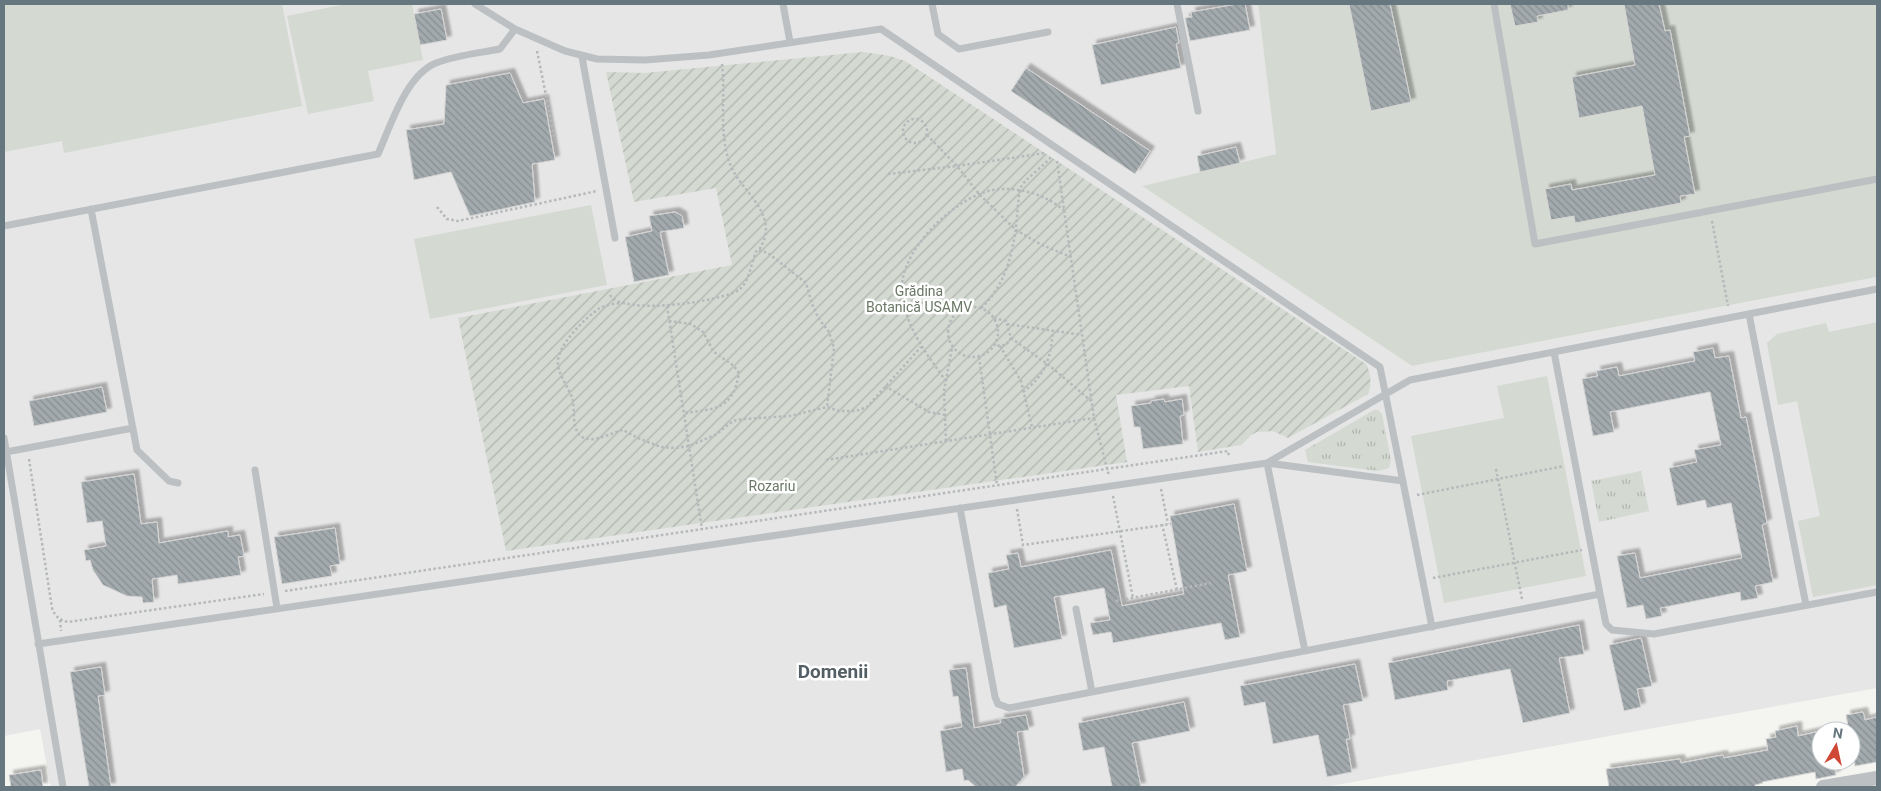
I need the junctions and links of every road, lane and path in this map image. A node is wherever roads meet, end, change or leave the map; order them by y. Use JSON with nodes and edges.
{"nodes":[{"id":1,"x":475,"y":4,"type":"edge"},
{"id":2,"x":783,"y":4,"type":"edge"},
{"id":3,"x":932,"y":4,"type":"edge"},
{"id":4,"x":1177,"y":4,"type":"edge"},
{"id":5,"x":1494,"y":4,"type":"edge"},
{"id":6,"x":515,"y":29,"type":"junction"},
{"id":7,"x":1048,"y":32,"type":"dead end"},
{"id":8,"x":535,"y":38,"type":"junction"},
{"id":9,"x":790,"y":42,"type":"junction"},
{"id":10,"x":721,"y":53,"type":"junction"},
{"id":11,"x":582,"y":57,"type":"junction"},
{"id":12,"x":1198,"y":111,"type":"dead end"},
{"id":13,"x":926,"y":136,"type":"junction"},
{"id":14,"x":556,"y":140,"type":"dead end"},
{"id":15,"x":1057,"y":158,"type":"dead end"},
{"id":16,"x":957,"y":166,"type":"junction"},
{"id":17,"x":888,"y":174,"type":"dead end"},
{"id":18,"x":1877,"y":179,"type":"edge"},
{"id":19,"x":606,"y":189,"type":"junction"},
{"id":20,"x":1020,"y":191,"type":"junction"},
{"id":21,"x":979,"y":194,"type":"junction"},
{"id":22,"x":437,"y":207,"type":"dead end"},
{"id":23,"x":91,"y":209,"type":"junction"},
{"id":24,"x":1064,"y":210,"type":"junction"},
{"id":25,"x":1710,"y":211,"type":"junction"},
{"id":26,"x":4,"y":226,"type":"edge"},
{"id":27,"x":1016,"y":230,"type":"junction"},
{"id":28,"x":615,"y":238,"type":"dead end"},
{"id":29,"x":759,"y":250,"type":"junction"},
{"id":30,"x":1071,"y":257,"type":"junction"},
{"id":31,"x":1877,"y":289,"type":"edge"},
{"id":32,"x":610,"y":295,"type":"dead end"},
{"id":33,"x":619,"y":302,"type":"junction"},
{"id":34,"x":666,"y":305,"type":"junction"},
{"id":35,"x":981,"y":308,"type":"junction"},
{"id":36,"x":1749,"y":314,"type":"junction"},
{"id":37,"x":994,"y":318,"type":"junction"},
{"id":38,"x":1730,"y":318,"type":"junction"},
{"id":39,"x":669,"y":321,"type":"junction"},
{"id":40,"x":1007,"y":324,"type":"junction"},
{"id":41,"x":1053,"y":331,"type":"junction"},
{"id":42,"x":1082,"y":335,"type":"junction"},
{"id":43,"x":1011,"y":338,"type":"junction"},
{"id":44,"x":995,"y":346,"type":"junction"},
{"id":45,"x":1000,"y":346,"type":"junction"},
{"id":46,"x":921,"y":347,"type":"junction"},
{"id":47,"x":953,"y":347,"type":"junction"},
{"id":48,"x":1554,"y":352,"type":"junction"},
{"id":49,"x":979,"y":357,"type":"junction"},
{"id":50,"x":1048,"y":364,"type":"junction"},
{"id":51,"x":946,"y":382,"type":"junction"},
{"id":52,"x":886,"y":386,"type":"junction"},
{"id":53,"x":1023,"y":392,"type":"junction"},
{"id":54,"x":1386,"y":395,"type":"junction"},
{"id":55,"x":1092,"y":402,"type":"junction"},
{"id":56,"x":827,"y":407,"type":"junction"},
{"id":57,"x":684,"y":413,"type":"junction"},
{"id":58,"x":945,"y":416,"type":"junction"},
{"id":59,"x":1094,"y":418,"type":"junction"},
{"id":60,"x":133,"y":428,"type":"junction"},
{"id":61,"x":1032,"y":428,"type":"junction"},
{"id":62,"x":990,"y":434,"type":"junction"},
{"id":63,"x":4,"y":438,"type":"edge"},
{"id":64,"x":946,"y":441,"type":"junction"},
{"id":65,"x":689,"y":446,"type":"junction"},
{"id":66,"x":27,"y":448,"type":"junction"},
{"id":67,"x":6,"y":452,"type":"junction"},
{"id":68,"x":826,"y":460,"type":"dead end"},
{"id":69,"x":1267,"y":463,"type":"junction"},
{"id":70,"x":1575,"y":463,"type":"junction"},
{"id":71,"x":1231,"y":468,"type":"junction"},
{"id":72,"x":1107,"y":469,"type":"junction"},
{"id":73,"x":1496,"y":469,"type":"dead end"},
{"id":74,"x":255,"y":470,"type":"dead end"},
{"id":75,"x":1159,"y":478,"type":"junction"},
{"id":76,"x":1498,"y":479,"type":"junction"},
{"id":77,"x":1403,"y":481,"type":"junction"},
{"id":78,"x":178,"y":483,"type":"dead end"},
{"id":79,"x":997,"y":486,"type":"junction"},
{"id":80,"x":1111,"y":486,"type":"junction"},
{"id":81,"x":1406,"y":497,"type":"junction"},
{"id":82,"x":1015,"y":500,"type":"junction"},
{"id":83,"x":960,"y":508,"type":"junction"},
{"id":84,"x":1162,"y":524,"type":"junction"},
{"id":85,"x":702,"y":529,"type":"junction"},
{"id":86,"x":1120,"y":531,"type":"junction"},
{"id":87,"x":1591,"y":548,"type":"junction"},
{"id":88,"x":1515,"y":563,"type":"junction"},
{"id":89,"x":1422,"y":580,"type":"junction"},
{"id":90,"x":1211,"y":584,"type":"dead end"},
{"id":91,"x":1176,"y":590,"type":"junction"},
{"id":92,"x":275,"y":592,"type":"junction"},
{"id":93,"x":1877,"y":592,"type":"edge"},
{"id":94,"x":1600,"y":594,"type":"junction"},
{"id":95,"x":1133,"y":598,"type":"junction"},
{"id":96,"x":1116,"y":601,"type":"dead end"},
{"id":97,"x":1806,"y":605,"type":"junction"},
{"id":98,"x":277,"y":608,"type":"junction"},
{"id":99,"x":1524,"y":608,"type":"junction"},
{"id":100,"x":1076,"y":609,"type":"dead end"},
{"id":101,"x":1432,"y":627,"type":"junction"},
{"id":102,"x":38,"y":644,"type":"junction"},
{"id":103,"x":1305,"y":651,"type":"junction"},
{"id":104,"x":1092,"y":692,"type":"junction"},
{"id":105,"x":1877,"y":778,"type":"edge"},
{"id":106,"x":63,"y":787,"type":"edge"},
{"id":107,"x":1823,"y":787,"type":"edge"}],
"edges":[{"from":1,"to":6,"type":"lane"},
{"from":2,"to":9,"type":"lane"},
{"from":3,"to":7,"type":"lane"},
{"from":4,"to":12,"type":"lane"},
{"from":5,"to":25,"type":"lane"},
{"from":6,"to":8,"type":"lane"},
{"from":6,"to":23,"type":"lane"},
{"from":8,"to":11,"type":"lane"},
{"from":8,"to":14,"type":"path"},
{"from":9,"to":10,"type":"lane"},
{"from":9,"to":54,"type":"lane"},
{"from":10,"to":11,"type":"lane"},
{"from":10,"to":29,"type":"path"},
{"from":11,"to":19,"type":"lane"},
{"from":13,"to":13,"type":"path"},
{"from":13,"to":16,"type":"path"},
{"from":15,"to":24,"type":"path"},
{"from":16,"to":17,"type":"path"},
{"from":16,"to":20,"type":"path"},
{"from":16,"to":21,"type":"path"},
{"from":18,"to":25,"type":"lane"},
{"from":19,"to":22,"type":"path"},
{"from":19,"to":28,"type":"lane"},
{"from":20,"to":21,"type":"path"},
{"from":20,"to":24,"type":"path"},
{"from":20,"to":27,"type":"path"},
{"from":21,"to":27,"type":"path"},
{"from":21,"to":46,"type":"path"},
{"from":23,"to":26,"type":"lane"},
{"from":23,"to":60,"type":"lane"},
{"from":24,"to":30,"type":"path"},
{"from":25,"to":38,"type":"path"},
{"from":27,"to":30,"type":"path"},
{"from":27,"to":35,"type":"path"},
{"from":29,"to":34,"type":"path"},
{"from":29,"to":56,"type":"path"},
{"from":30,"to":42,"type":"path"},
{"from":31,"to":36,"type":"lane"},
{"from":32,"to":33,"type":"path"},
{"from":33,"to":34,"type":"path"},
{"from":33,"to":65,"type":"path"},
{"from":34,"to":39,"type":"path"},
{"from":35,"to":37,"type":"path"},
{"from":35,"to":47,"type":"path"},
{"from":36,"to":38,"type":"lane"},
{"from":36,"to":97,"type":"lane"},
{"from":37,"to":40,"type":"path"},
{"from":37,"to":44,"type":"path"},
{"from":38,"to":48,"type":"lane"},
{"from":39,"to":57,"type":"path"},
{"from":39,"to":57,"type":"path"},
{"from":40,"to":41,"type":"path"},
{"from":40,"to":43,"type":"path"},
{"from":41,"to":42,"type":"path"},
{"from":41,"to":50,"type":"path"},
{"from":42,"to":55,"type":"path"},
{"from":43,"to":45,"type":"path"},
{"from":43,"to":50,"type":"path"},
{"from":44,"to":45,"type":"path"},
{"from":44,"to":49,"type":"path"},
{"from":45,"to":53,"type":"path"},
{"from":46,"to":51,"type":"path"},
{"from":46,"to":52,"type":"path"},
{"from":47,"to":49,"type":"path"},
{"from":47,"to":51,"type":"path"},
{"from":48,"to":54,"type":"lane"},
{"from":48,"to":70,"type":"lane"},
{"from":49,"to":62,"type":"path"},
{"from":50,"to":53,"type":"path"},
{"from":50,"to":55,"type":"path"},
{"from":51,"to":58,"type":"path"},
{"from":52,"to":56,"type":"path"},
{"from":52,"to":58,"type":"path"},
{"from":53,"to":61,"type":"path"},
{"from":54,"to":69,"type":"lane"},
{"from":54,"to":77,"type":"lane"},
{"from":55,"to":59,"type":"path"},
{"from":56,"to":65,"type":"path"},
{"from":57,"to":65,"type":"path"},
{"from":58,"to":64,"type":"path"},
{"from":59,"to":61,"type":"path"},
{"from":59,"to":72,"type":"path"},
{"from":60,"to":66,"type":"lane"},
{"from":60,"to":78,"type":"lane"},
{"from":61,"to":62,"type":"path"},
{"from":62,"to":64,"type":"path"},
{"from":62,"to":79,"type":"path"},
{"from":63,"to":67,"type":"lane"},
{"from":64,"to":68,"type":"path"},
{"from":65,"to":85,"type":"path"},
{"from":66,"to":67,"type":"lane"},
{"from":66,"to":92,"type":"path"},
{"from":67,"to":102,"type":"lane"},
{"from":69,"to":71,"type":"lane"},
{"from":69,"to":77,"type":"lane"},
{"from":69,"to":103,"type":"lane"},
{"from":70,"to":76,"type":"path"},
{"from":70,"to":87,"type":"lane"},
{"from":71,"to":72,"type":"path"},
{"from":71,"to":75,"type":"lane"},
{"from":72,"to":79,"type":"path"},
{"from":72,"to":80,"type":"path"},
{"from":73,"to":76,"type":"path"},
{"from":74,"to":92,"type":"lane"},
{"from":75,"to":80,"type":"lane"},
{"from":75,"to":84,"type":"path"},
{"from":76,"to":81,"type":"path"},
{"from":76,"to":88,"type":"path"},
{"from":77,"to":81,"type":"lane"},
{"from":79,"to":85,"type":"path"},
{"from":80,"to":82,"type":"lane"},
{"from":80,"to":86,"type":"path"},
{"from":81,"to":89,"type":"lane"},
{"from":82,"to":83,"type":"lane"},
{"from":82,"to":86,"type":"path"},
{"from":83,"to":98,"type":"lane"},
{"from":83,"to":104,"type":"lane"},
{"from":84,"to":86,"type":"path"},
{"from":84,"to":91,"type":"path"},
{"from":85,"to":92,"type":"path"},
{"from":86,"to":95,"type":"path"},
{"from":87,"to":88,"type":"path"},
{"from":87,"to":94,"type":"lane"},
{"from":88,"to":89,"type":"path"},
{"from":88,"to":99,"type":"path"},
{"from":89,"to":101,"type":"lane"},
{"from":90,"to":91,"type":"path"},
{"from":91,"to":95,"type":"path"},
{"from":92,"to":98,"type":"lane"},
{"from":93,"to":97,"type":"lane"},
{"from":94,"to":97,"type":"lane"},
{"from":94,"to":99,"type":"lane"},
{"from":95,"to":96,"type":"path"},
{"from":98,"to":102,"type":"lane"},
{"from":99,"to":101,"type":"lane"},
{"from":100,"to":104,"type":"lane"},
{"from":101,"to":103,"type":"lane"},
{"from":102,"to":106,"type":"lane"},
{"from":103,"to":104,"type":"lane"},
{"from":105,"to":107,"type":"street"}]}
